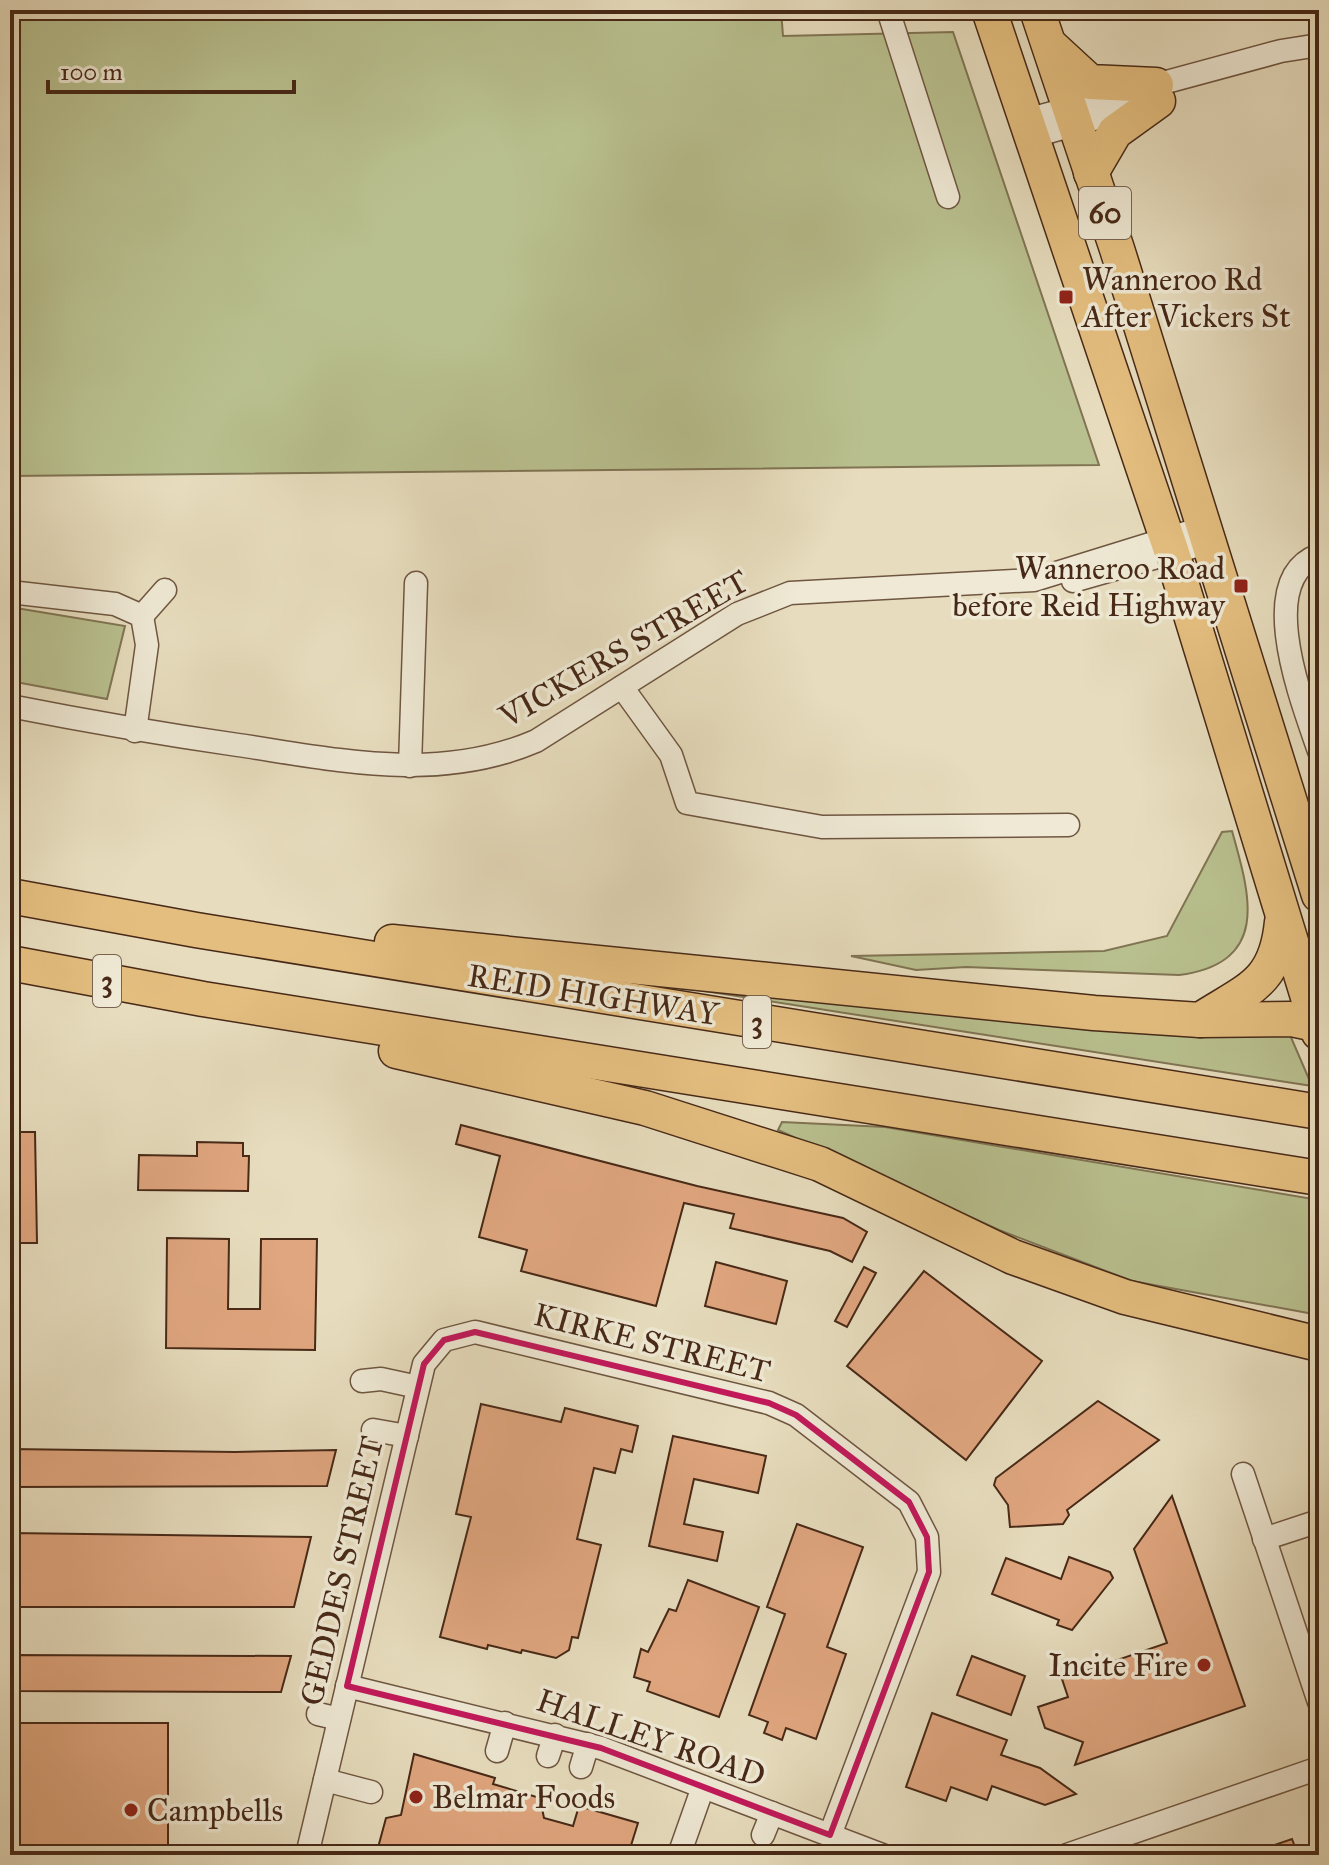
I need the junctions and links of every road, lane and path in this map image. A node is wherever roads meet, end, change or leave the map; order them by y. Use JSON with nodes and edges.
{"nodes":[{"id":1,"x":888,"y":10,"type":"edge"},
{"id":2,"x":989,"y":10,"type":"edge"},
{"id":3,"x":1037,"y":10,"type":"edge"},
{"id":4,"x":1049,"y":44,"type":"junction"},
{"id":5,"x":1318,"y":54,"type":"edge"},
{"id":6,"x":1157,"y":93,"type":"junction"},
{"id":7,"x":1072,"y":117,"type":"junction"},
{"id":8,"x":1028,"y":129,"type":"junction"},
{"id":9,"x":1091,"y":173,"type":"junction"},
{"id":10,"x":948,"y":197,"type":"dead end"},
{"id":11,"x":1208,"y":534,"type":"junction"},
{"id":12,"x":1169,"y":546,"type":"junction"},
{"id":13,"x":1319,"y":555,"type":"edge"},
{"id":14,"x":416,"y":583,"type":"dead end"},
{"id":15,"x":165,"y":590,"type":"dead end"},
{"id":16,"x":10,"y":592,"type":"edge"},
{"id":17,"x":142,"y":616,"type":"junction"},
{"id":18,"x":622,"y":687,"type":"junction"},
{"id":19,"x":10,"y":706,"type":"edge"},
{"id":20,"x":135,"y":731,"type":"junction"},
{"id":21,"x":1319,"y":751,"type":"edge"},
{"id":22,"x":410,"y":766,"type":"junction"},
{"id":23,"x":1068,"y":825,"type":"dead end"},
{"id":24,"x":1319,"y":895,"type":"edge"},
{"id":25,"x":10,"y":896,"type":"edge"},
{"id":26,"x":1282,"y":918,"type":"junction"},
{"id":27,"x":196,"y":930,"type":"junction"},
{"id":28,"x":10,"y":963,"type":"edge"},
{"id":29,"x":203,"y":999,"type":"junction"},
{"id":30,"x":1200,"y":1020,"type":"junction"},
{"id":31,"x":1318,"y":1028,"type":"edge"},
{"id":32,"x":1319,"y":1112,"type":"edge"},
{"id":33,"x":1319,"y":1178,"type":"edge"},
{"id":34,"x":1206,"y":1319,"type":"junction"},
{"id":35,"x":475,"y":1332,"type":"joint"},
{"id":36,"x":1319,"y":1335,"type":"edge"},
{"id":37,"x":1319,"y":1344,"type":"edge"},
{"id":38,"x":373,"y":1430,"type":"dead end"},
{"id":39,"x":407,"y":1436,"type":"junction"},
{"id":40,"x":1243,"y":1474,"type":"dead end"},
{"id":41,"x":1319,"y":1521,"type":"edge"},
{"id":42,"x":1264,"y":1539,"type":"junction"},
{"id":43,"x":347,"y":1686,"type":"junction"},
{"id":44,"x":1319,"y":1702,"type":"edge"},
{"id":45,"x":505,"y":1723,"type":"junction"},
{"id":46,"x":588,"y":1744,"type":"junction"},
{"id":47,"x":497,"y":1751,"type":"dead end"},
{"id":48,"x":581,"y":1767,"type":"dead end"},
{"id":49,"x":1319,"y":1768,"type":"edge"},
{"id":50,"x":325,"y":1780,"type":"junction"},
{"id":51,"x":703,"y":1787,"type":"junction"},
{"id":52,"x":371,"y":1792,"type":"dead end"},
{"id":53,"x":772,"y":1813,"type":"junction"},
{"id":54,"x":763,"y":1835,"type":"dead end"},
{"id":55,"x":830,"y":1835,"type":"junction"},
{"id":56,"x":307,"y":1855,"type":"edge"},
{"id":57,"x":679,"y":1855,"type":"edge"},
{"id":58,"x":882,"y":1855,"type":"edge"},
{"id":59,"x":1067,"y":1855,"type":"edge"}],
"edges":[{"from":1,"to":10,"type":"street"},
{"from":2,"to":8,"type":"highway","number":"60"},
{"from":3,"to":4,"type":"highway","number":"60"},
{"from":4,"to":6,"type":"highway"},
{"from":4,"to":7,"type":"highway","number":"60"},
{"from":5,"to":6,"type":"street"},
{"from":6,"to":7,"type":"street"},
{"from":6,"to":9,"type":"highway"},
{"from":7,"to":8,"type":"street"},
{"from":7,"to":9,"type":"highway","number":"60"},
{"from":8,"to":12,"type":"highway","number":"60"},
{"from":9,"to":11,"type":"highway","number":"60"},
{"from":11,"to":12,"type":"street","name":"VICKERS STREET"},
{"from":11,"to":24,"type":"highway","number":"60"},
{"from":12,"to":18,"type":"street","name":"VICKERS STREET"},
{"from":12,"to":26,"type":"highway","number":"60"},
{"from":13,"to":21,"type":"street"},
{"from":14,"to":22,"type":"street"},
{"from":15,"to":17,"type":"street"},
{"from":16,"to":17,"type":"street"},
{"from":17,"to":20,"type":"street"},
{"from":18,"to":22,"type":"street","name":"VICKERS STREET"},
{"from":18,"to":23,"type":"street"},
{"from":19,"to":20,"type":"street","name":"VICKERS STREET"},
{"from":20,"to":22,"type":"street","name":"VICKERS STREET"},
{"from":25,"to":27,"type":"highway","name":"REID HIGHWAY","number":"3"},
{"from":26,"to":30,"type":"highway"},
{"from":26,"to":31,"type":"highway","number":"60"},
{"from":27,"to":30,"type":"highway"},
{"from":27,"to":32,"type":"highway","name":"REID HIGHWAY","number":"3"},
{"from":28,"to":29,"type":"highway","name":"REID HIGHWAY","number":"3"},
{"from":29,"to":33,"type":"highway","name":"REID HIGHWAY","number":"3"},
{"from":29,"to":34,"type":"highway"},
{"from":30,"to":31,"type":"highway"},
{"from":34,"to":36,"type":"highway"},
{"from":34,"to":37,"type":"highway"},
{"from":35,"to":39,"type":"street","name":"GEDDES STREET"},
{"from":35,"to":55,"type":"street","name":"KIRKE STREET"},
{"from":38,"to":39,"type":"street"},
{"from":39,"to":43,"type":"street","name":"GEDDES STREET"},
{"from":40,"to":42,"type":"street"},
{"from":41,"to":42,"type":"street"},
{"from":42,"to":44,"type":"street"},
{"from":43,"to":45,"type":"street","name":"HALLEY ROAD"},
{"from":43,"to":50,"type":"street","name":"GEDDES STREET"},
{"from":45,"to":46,"type":"street","name":"HALLEY ROAD"},
{"from":45,"to":47,"type":"street"},
{"from":46,"to":48,"type":"street"},
{"from":46,"to":51,"type":"street","name":"HALLEY ROAD"},
{"from":49,"to":59,"type":"street"},
{"from":50,"to":52,"type":"street"},
{"from":50,"to":56,"type":"street","name":"GEDDES STREET"},
{"from":51,"to":53,"type":"street","name":"HALLEY ROAD"},
{"from":51,"to":57,"type":"street"},
{"from":53,"to":54,"type":"street"},
{"from":53,"to":55,"type":"street","name":"HALLEY ROAD"},
{"from":55,"to":58,"type":"street","name":"HALLEY ROAD"}]}
